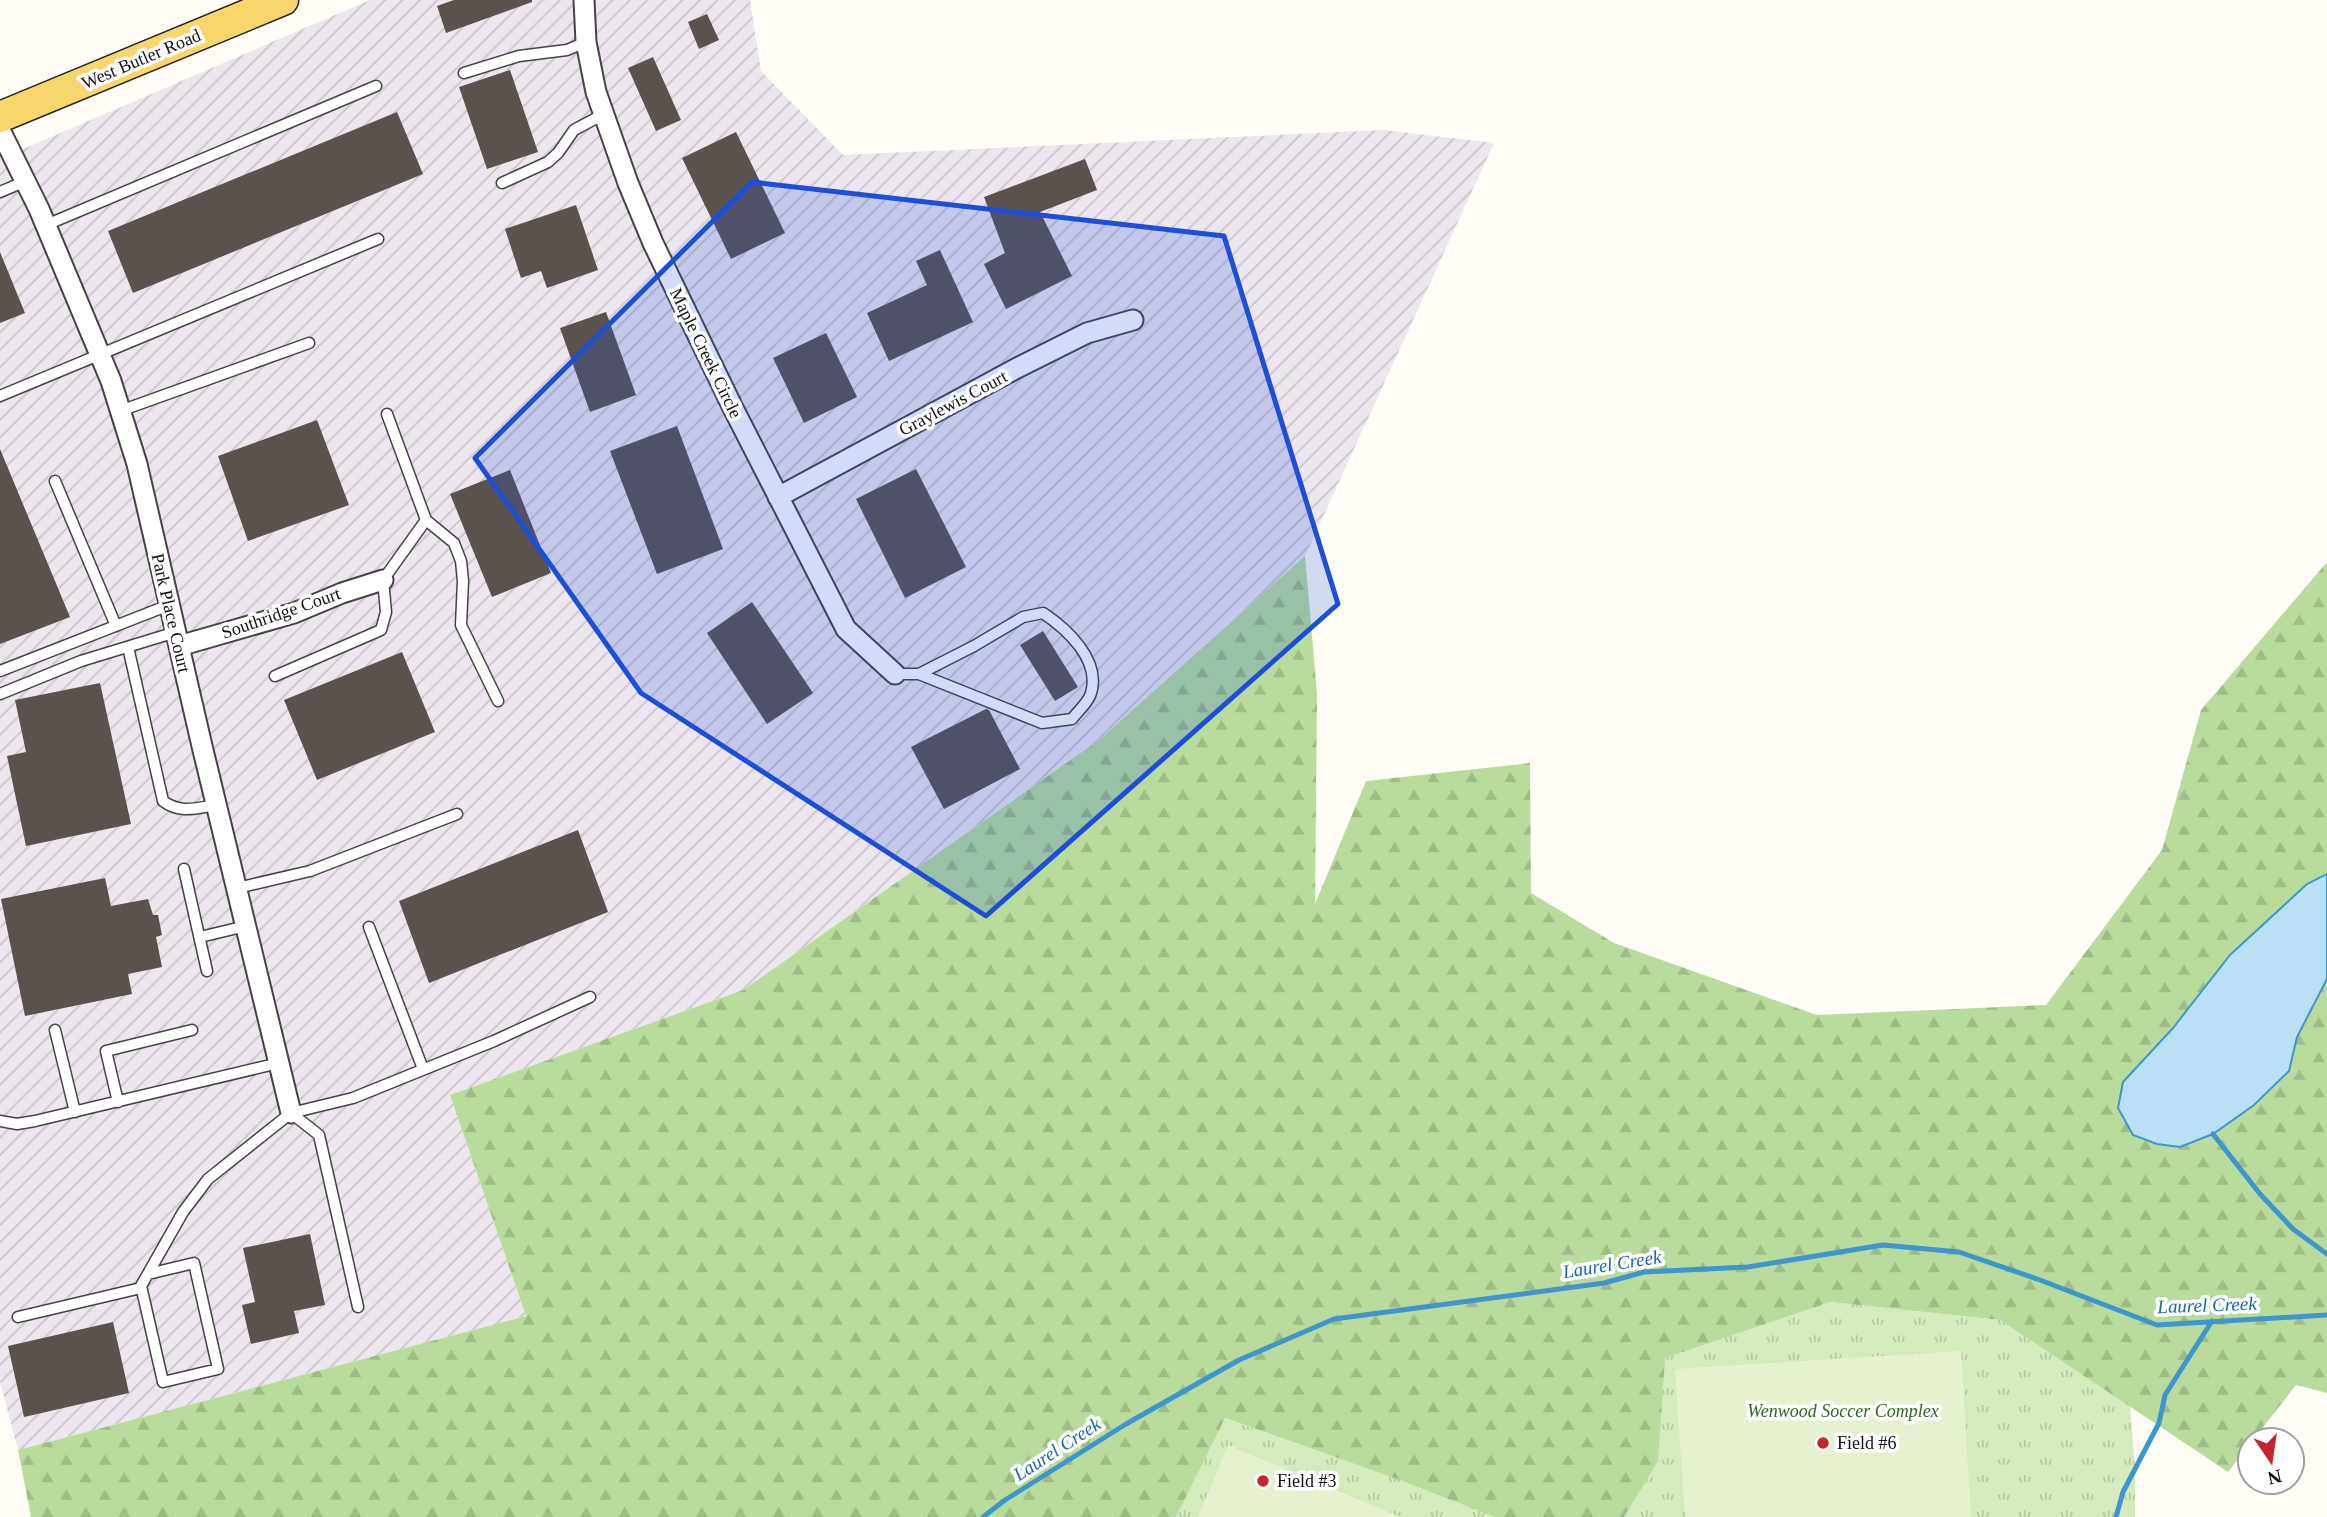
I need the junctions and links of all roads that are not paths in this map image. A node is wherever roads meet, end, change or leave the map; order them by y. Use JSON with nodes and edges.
{"nodes":[{"id":1,"x":283,"y":0,"type":"edge"},
{"id":2,"x":584,"y":0,"type":"edge"},
{"id":3,"x":586,"y":42,"type":"junction"},
{"id":4,"x":464,"y":74,"type":"dead end"},
{"id":5,"x":376,"y":86,"type":"dead end"},
{"id":6,"x":604,"y":114,"type":"junction"},
{"id":7,"x":0,"y":117,"type":"edge"},
{"id":8,"x":0,"y":130,"type":"edge"},
{"id":9,"x":27,"y":181,"type":"junction"},
{"id":10,"x":502,"y":183,"type":"dead end"},
{"id":11,"x":0,"y":192,"type":"edge"},
{"id":12,"x":46,"y":225,"type":"junction"},
{"id":13,"x":378,"y":239,"type":"dead end"},
{"id":14,"x":1133,"y":320,"type":"dead end"},
{"id":15,"x":309,"y":343,"type":"dead end"},
{"id":16,"x":100,"y":356,"type":"junction"},
{"id":17,"x":0,"y":396,"type":"edge"},
{"id":18,"x":120,"y":411,"type":"junction"},
{"id":19,"x":387,"y":414,"type":"dead end"},
{"id":20,"x":55,"y":481,"type":"dead end"},
{"id":21,"x":778,"y":497,"type":"junction"},
{"id":22,"x":426,"y":520,"type":"junction"},
{"id":23,"x":383,"y":580,"type":"junction"},
{"id":24,"x":169,"y":605,"type":"junction"},
{"id":25,"x":116,"y":626,"type":"junction"},
{"id":26,"x":177,"y":639,"type":"junction"},
{"id":27,"x":128,"y":647,"type":"junction"},
{"id":28,"x":0,"y":671,"type":"edge"},
{"id":29,"x":895,"y":674,"type":"joint"},
{"id":30,"x":919,"y":674,"type":"junction"},
{"id":31,"x":275,"y":676,"type":"dead end"},
{"id":32,"x":0,"y":694,"type":"edge"},
{"id":33,"x":498,"y":701,"type":"dead end"},
{"id":34,"x":217,"y":805,"type":"junction"},
{"id":35,"x":457,"y":814,"type":"dead end"},
{"id":36,"x":184,"y":869,"type":"dead end"},
{"id":37,"x":237,"y":888,"type":"junction"},
{"id":38,"x":247,"y":926,"type":"junction"},
{"id":39,"x":369,"y":927,"type":"dead end"},
{"id":40,"x":200,"y":937,"type":"junction"},
{"id":41,"x":207,"y":971,"type":"dead end"},
{"id":42,"x":590,"y":997,"type":"dead end"},
{"id":43,"x":55,"y":1030,"type":"dead end"},
{"id":44,"x":192,"y":1030,"type":"dead end"},
{"id":45,"x":279,"y":1063,"type":"junction"},
{"id":46,"x":423,"y":1069,"type":"junction"},
{"id":47,"x":118,"y":1102,"type":"junction"},
{"id":48,"x":75,"y":1112,"type":"junction"},
{"id":49,"x":291,"y":1113,"type":"junction"},
{"id":50,"x":0,"y":1121,"type":"edge"},
{"id":51,"x":148,"y":1274,"type":"junction"},
{"id":52,"x":141,"y":1288,"type":"junction"},
{"id":53,"x":358,"y":1307,"type":"dead end"},
{"id":54,"x":18,"y":1317,"type":"dead end"}],
"edges":[{"from":1,"to":7,"type":"main road","name":"West Butler Road"},
{"from":2,"to":3,"type":"street","name":"Maple Creek Circle"},
{"from":3,"to":4,"type":"lane"},
{"from":3,"to":6,"type":"street","name":"Maple Creek Circle"},
{"from":5,"to":12,"type":"lane"},
{"from":6,"to":10,"type":"lane"},
{"from":6,"to":21,"type":"street","name":"Maple Creek Circle"},
{"from":8,"to":9,"type":"street","name":"Park Place Court"},
{"from":9,"to":11,"type":"lane"},
{"from":9,"to":12,"type":"street","name":"Park Place Court"},
{"from":12,"to":16,"type":"street","name":"Park Place Court"},
{"from":13,"to":16,"type":"lane"},
{"from":14,"to":21,"type":"street","name":"Graylewis Court"},
{"from":15,"to":18,"type":"lane"},
{"from":16,"to":17,"type":"lane"},
{"from":16,"to":18,"type":"street","name":"Park Place Court"},
{"from":18,"to":24,"type":"street","name":"Park Place Court"},
{"from":19,"to":22,"type":"lane"},
{"from":20,"to":25,"type":"lane"},
{"from":21,"to":29,"type":"street","name":"Maple Creek Circle"},
{"from":22,"to":23,"type":"lane"},
{"from":22,"to":33,"type":"lane"},
{"from":23,"to":26,"type":"street","name":"Southridge Court"},
{"from":23,"to":31,"type":"lane"},
{"from":24,"to":25,"type":"lane"},
{"from":24,"to":26,"type":"street","name":"Park Place Court"},
{"from":25,"to":28,"type":"lane"},
{"from":26,"to":27,"type":"lane"},
{"from":26,"to":34,"type":"street","name":"Park Place Court"},
{"from":27,"to":32,"type":"lane"},
{"from":27,"to":34,"type":"lane"},
{"from":29,"to":30,"type":"lane"},
{"from":30,"to":30,"type":"lane"},
{"from":34,"to":37,"type":"street","name":"Park Place Court"},
{"from":35,"to":37,"type":"lane"},
{"from":36,"to":40,"type":"lane"},
{"from":37,"to":38,"type":"street","name":"Park Place Court"},
{"from":38,"to":40,"type":"lane"},
{"from":38,"to":45,"type":"street","name":"Park Place Court"},
{"from":39,"to":46,"type":"lane"},
{"from":40,"to":41,"type":"lane"},
{"from":42,"to":46,"type":"lane"},
{"from":43,"to":48,"type":"lane"},
{"from":44,"to":47,"type":"lane"},
{"from":45,"to":47,"type":"lane"},
{"from":45,"to":49,"type":"street","name":"Park Place Court"},
{"from":46,"to":49,"type":"lane"},
{"from":47,"to":48,"type":"lane"},
{"from":48,"to":50,"type":"lane"},
{"from":49,"to":51,"type":"lane"},
{"from":49,"to":53,"type":"lane"},
{"from":51,"to":52,"type":"lane"},
{"from":51,"to":52,"type":"lane"},
{"from":52,"to":54,"type":"lane"}]}
